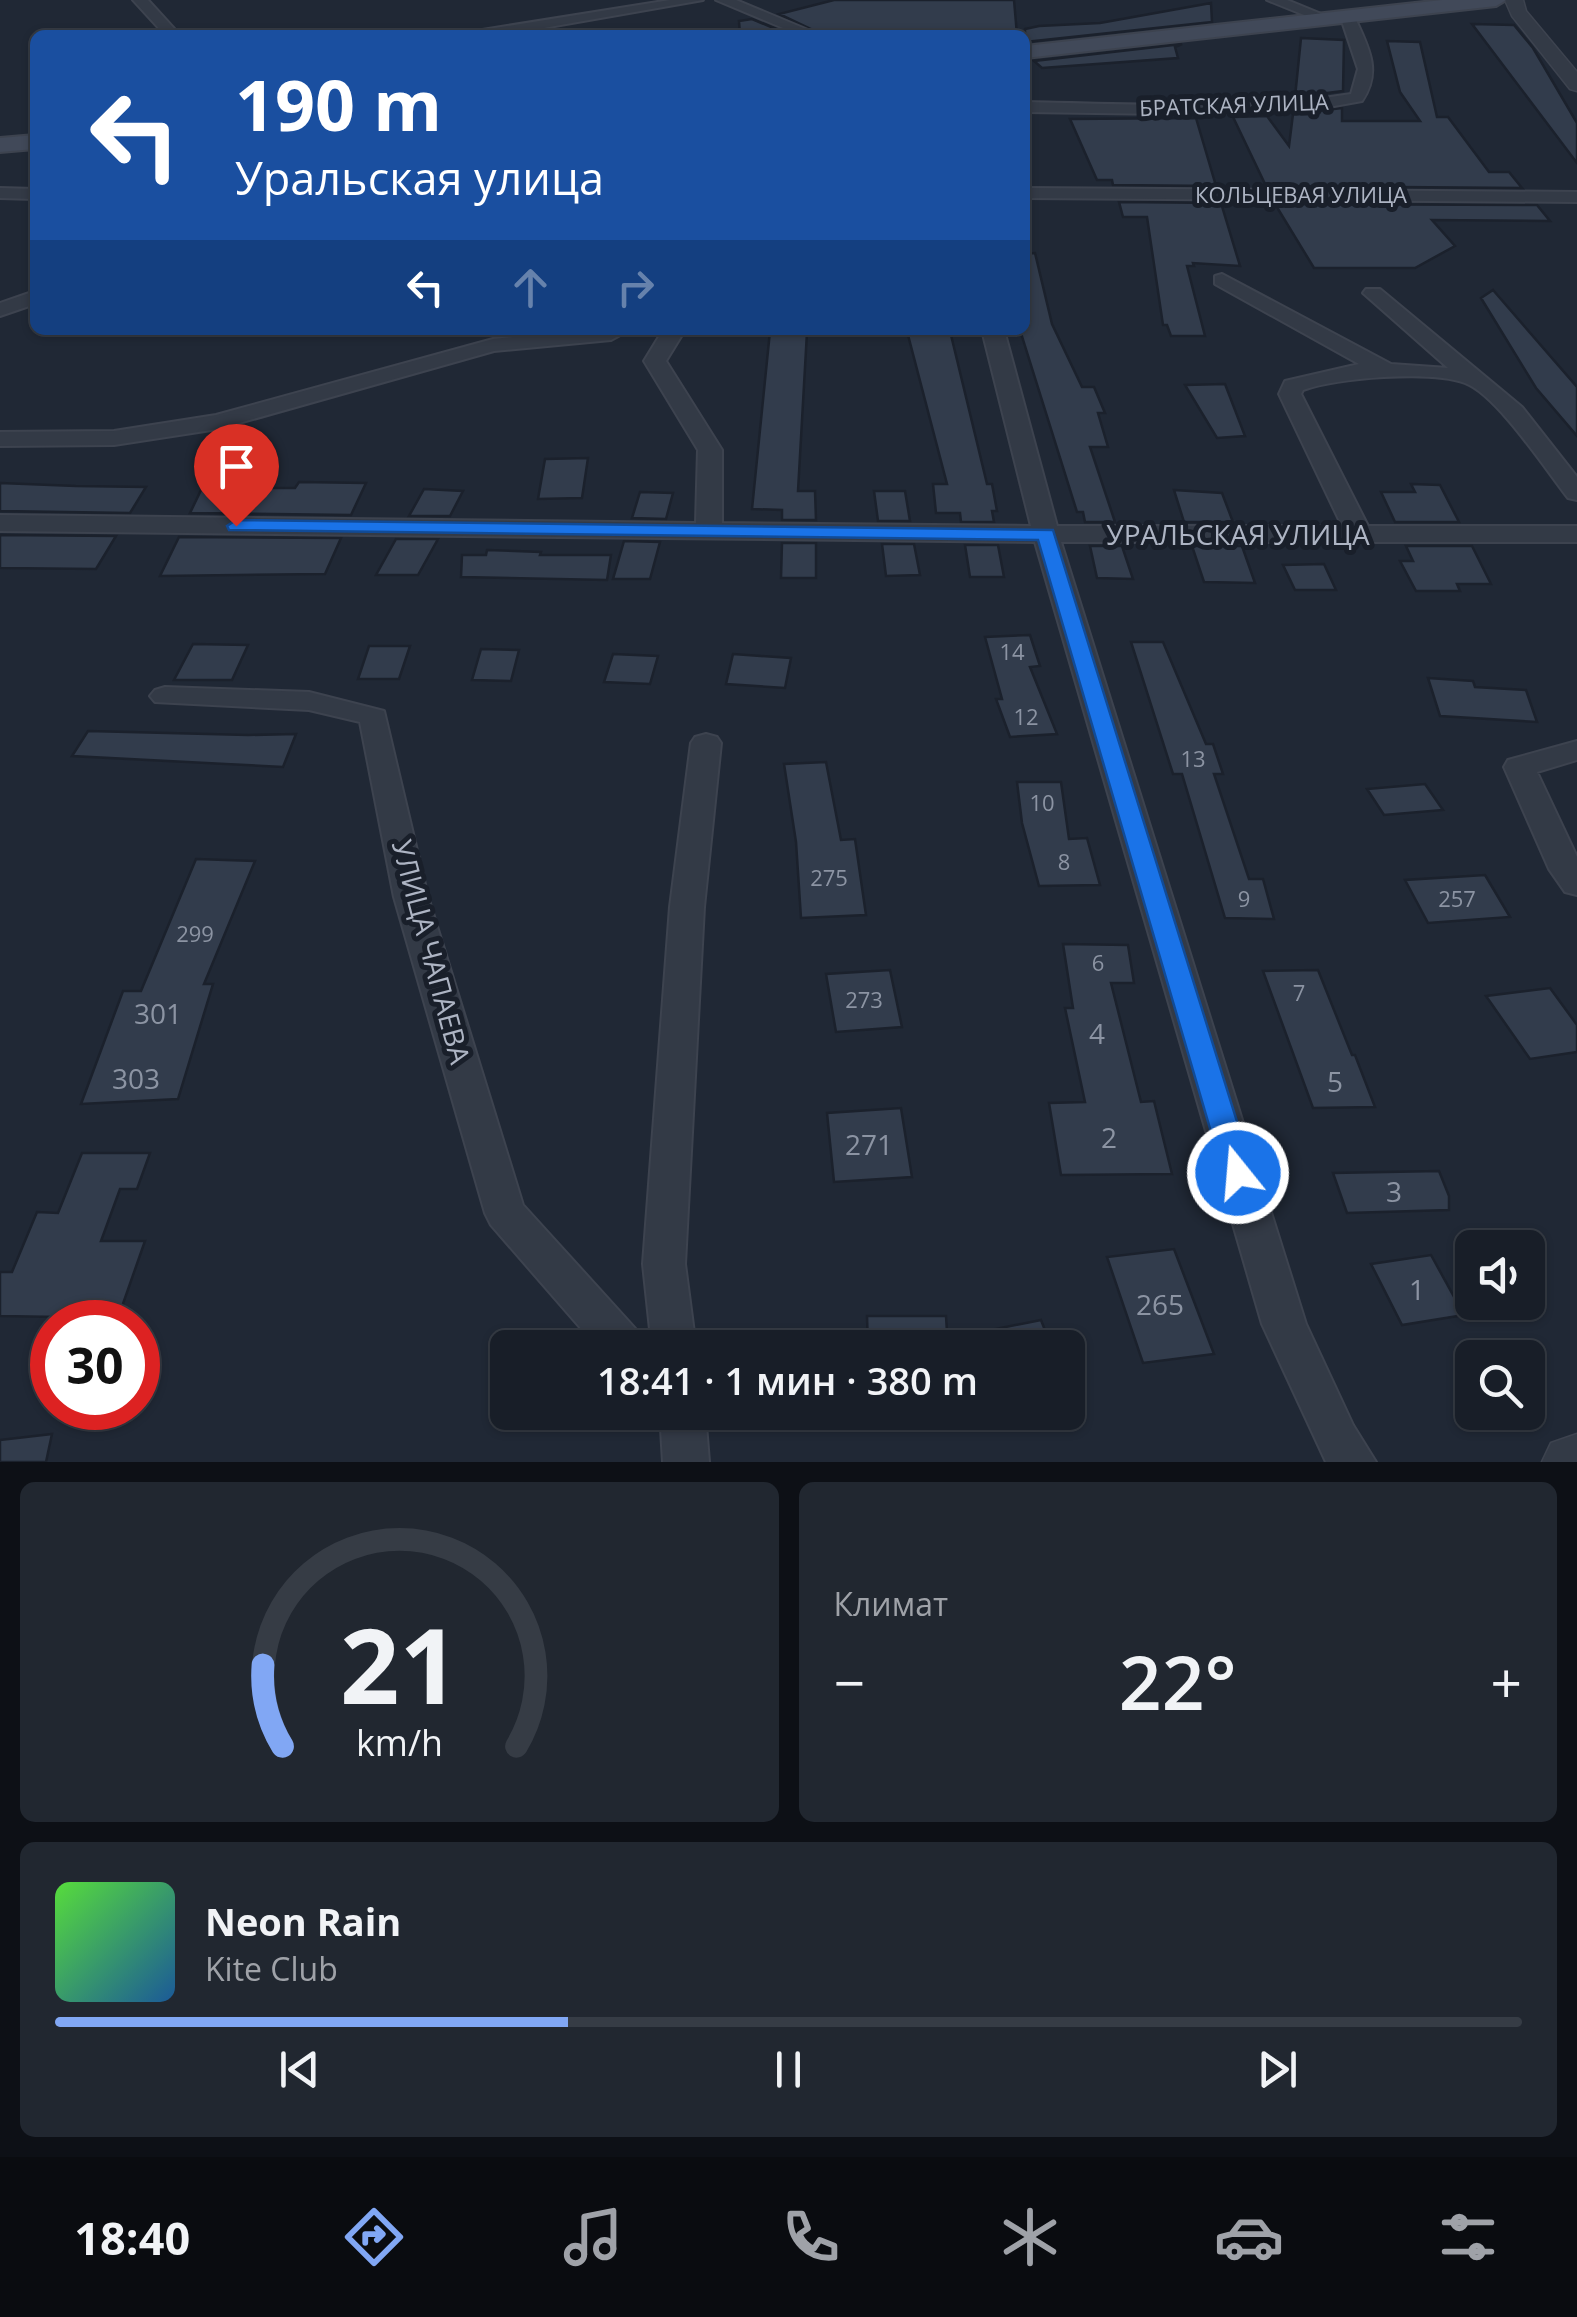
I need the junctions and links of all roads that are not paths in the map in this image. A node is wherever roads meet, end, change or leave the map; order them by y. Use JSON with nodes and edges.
{"nodes":[{"id":1,"x":140,"y":0,"type":"edge"},
{"id":2,"x":696,"y":0,"type":"edge"},
{"id":3,"x":724,"y":0,"type":"edge"},
{"id":4,"x":1274,"y":0,"type":"edge"},
{"id":5,"x":1496,"y":0,"type":"edge"},
{"id":6,"x":1514,"y":0,"type":"edge"},
{"id":7,"x":1338,"y":19,"type":"junction"},
{"id":8,"x":168,"y":30,"type":"edge"},
{"id":9,"x":507,"y":30,"type":"edge"},
{"id":10,"x":801,"y":30,"type":"edge"},
{"id":11,"x":1030,"y":51,"type":"edge"},
{"id":12,"x":1577,"y":85,"type":"edge"},
{"id":13,"x":1030,"y":107,"type":"edge"},
{"id":14,"x":30,"y":142,"type":"edge"},
{"id":15,"x":0,"y":145,"type":"edge"},
{"id":16,"x":1030,"y":193,"type":"edge"},
{"id":17,"x":0,"y":194,"type":"edge"},
{"id":18,"x":30,"y":194,"type":"edge"},
{"id":19,"x":1577,"y":197,"type":"edge"},
{"id":20,"x":1222,"y":280,"type":"dead end"},
{"id":21,"x":1373,"y":293,"type":"dead end"},
{"id":22,"x":30,"y":300,"type":"edge"},
{"id":23,"x":0,"y":310,"type":"edge"},
{"id":24,"x":657,"y":335,"type":"edge"},
{"id":25,"x":994,"y":335,"type":"edge"},
{"id":26,"x":627,"y":344,"type":"edge"},
{"id":27,"x":1386,"y":370,"type":"junction"},
{"id":28,"x":1476,"y":377,"type":"junction"},
{"id":29,"x":0,"y":439,"type":"edge"},
{"id":30,"x":1577,"y":492,"type":"edge"},
{"id":31,"x":0,"y":523,"type":"edge"},
{"id":32,"x":708,"y":532,"type":"junction"},
{"id":33,"x":1046,"y":534,"type":"junction"},
{"id":34,"x":1577,"y":534,"type":"edge"},
{"id":35,"x":1360,"y":536,"type":"junction"},
{"id":36,"x":165,"y":696,"type":"dead end"},
{"id":37,"x":706,"y":744,"type":"dead end"},
{"id":38,"x":1577,"y":750,"type":"edge"},
{"id":39,"x":1577,"y":884,"type":"edge"},
{"id":40,"x":610,"y":1330,"type":"edge"},
{"id":41,"x":672,"y":1330,"type":"edge"},
{"id":42,"x":683,"y":1430,"type":"edge"},
{"id":43,"x":686,"y":1462,"type":"edge"},
{"id":44,"x":1353,"y":1462,"type":"edge"}],
"edges":[{"from":1,"to":8,"type":"street"},
{"from":2,"to":9,"type":"street"},
{"from":3,"to":10,"type":"street"},
{"from":4,"to":7,"type":"street"},
{"from":5,"to":7,"type":"main road"},
{"from":6,"to":12,"type":"street"},
{"from":7,"to":11,"type":"main road"},
{"from":7,"to":13,"type":"street","name":"БРАТСКАЯ УЛИЦА"},
{"from":14,"to":15,"type":"main road"},
{"from":16,"to":19,"type":"street","name":"КОЛЬЦЕВАЯ УЛИЦА"},
{"from":17,"to":18,"type":"street"},
{"from":20,"to":27,"type":"street"},
{"from":21,"to":28,"type":"street"},
{"from":22,"to":23,"type":"street"},
{"from":24,"to":26,"type":"street"},
{"from":25,"to":33,"type":"street"},
{"from":26,"to":29,"type":"street"},
{"from":26,"to":32,"type":"street"},
{"from":27,"to":28,"type":"street"},
{"from":27,"to":35,"type":"street"},
{"from":28,"to":30,"type":"street"},
{"from":31,"to":32,"type":"street","name":"УРАЛЬСКАЯ УЛИЦА"},
{"from":32,"to":33,"type":"street","name":"УРАЛЬСКАЯ УЛИЦА"},
{"from":33,"to":35,"type":"street","name":"УРАЛЬСКАЯ УЛИЦА"},
{"from":33,"to":44,"type":"street"},
{"from":34,"to":35,"type":"street","name":"УРАЛЬСКАЯ УЛИЦА"},
{"from":36,"to":40,"type":"street","name":"УЛИЦА ЧАПАЕВА"},
{"from":37,"to":41,"type":"street"},
{"from":38,"to":39,"type":"street"},
{"from":42,"to":43,"type":"street"}]}
